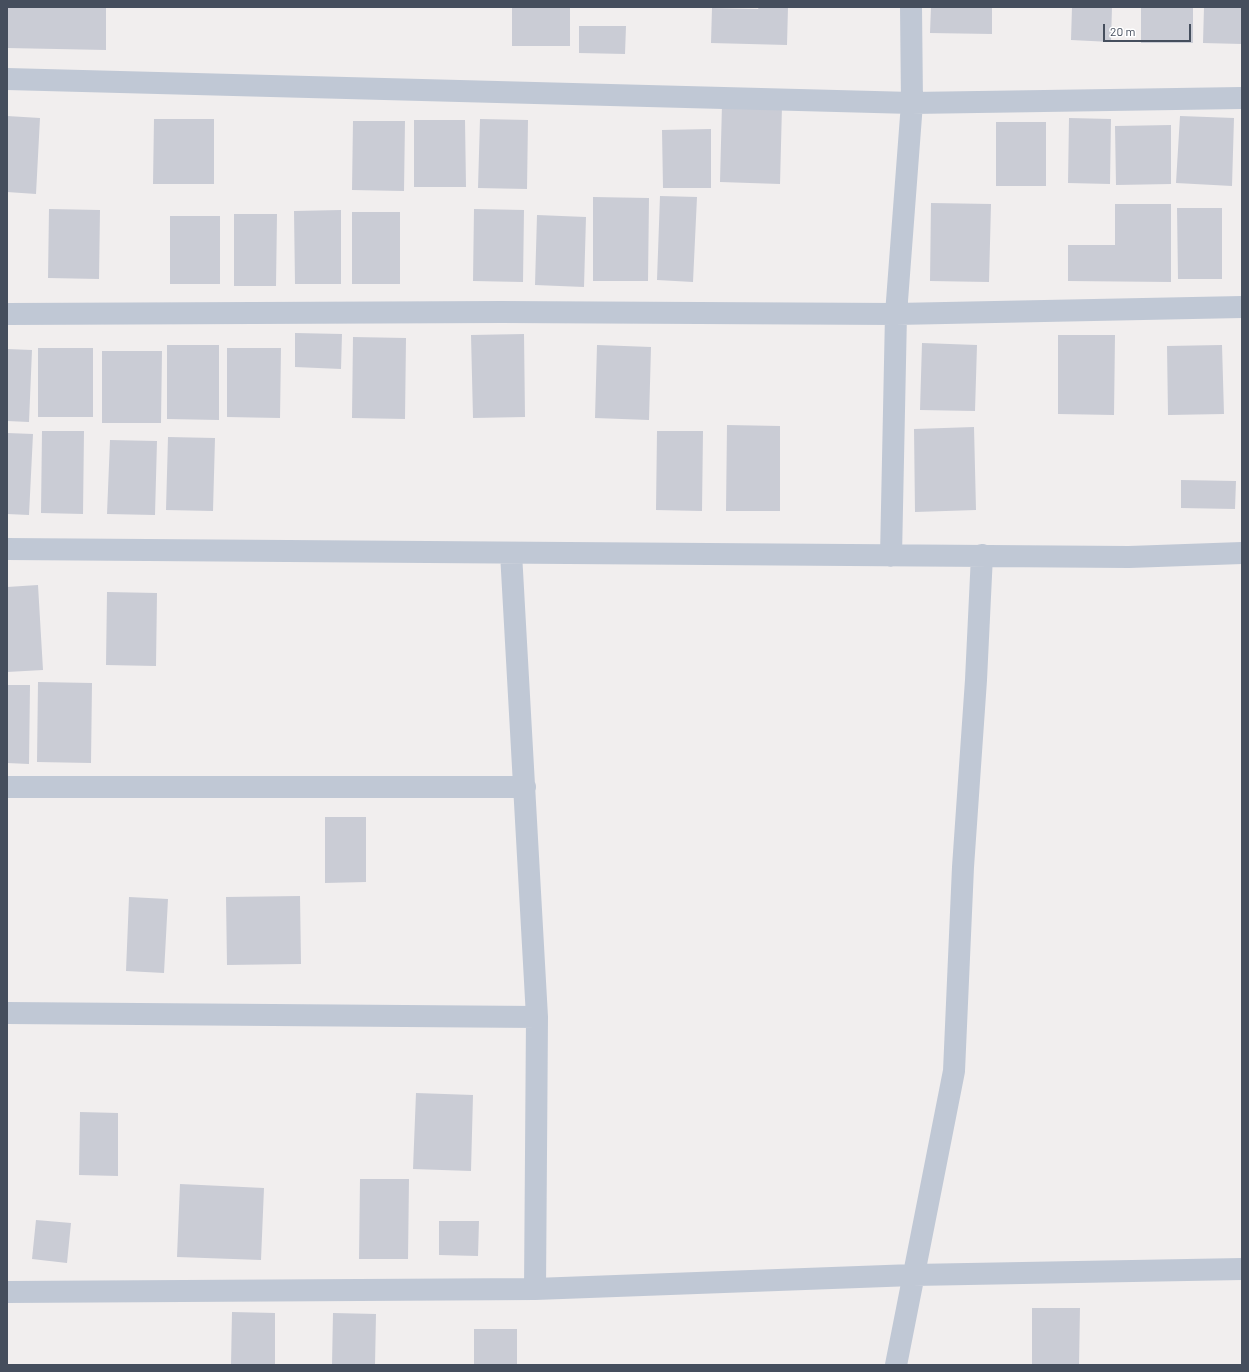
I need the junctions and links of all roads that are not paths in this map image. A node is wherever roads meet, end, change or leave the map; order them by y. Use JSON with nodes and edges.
{"nodes":[{"id":1,"x":911,"y":7,"type":"edge"},
{"id":2,"x":7,"y":79,"type":"edge"},
{"id":3,"x":1242,"y":98,"type":"edge"},
{"id":4,"x":912,"y":103,"type":"junction"},
{"id":5,"x":1242,"y":307,"type":"edge"},
{"id":6,"x":7,"y":314,"type":"edge"},
{"id":7,"x":896,"y":314,"type":"junction"},
{"id":8,"x":7,"y":549,"type":"edge"},
{"id":9,"x":1242,"y":552,"type":"edge"},
{"id":10,"x":511,"y":553,"type":"junction"},
{"id":11,"x":982,"y":555,"type":"junction"},
{"id":12,"x":891,"y":556,"type":"junction"},
{"id":13,"x":7,"y":787,"type":"edge"},
{"id":14,"x":525,"y":788,"type":"junction"},
{"id":15,"x":7,"y":1013,"type":"edge"},
{"id":16,"x":537,"y":1018,"type":"junction"},
{"id":17,"x":1242,"y":1269,"type":"edge"},
{"id":18,"x":913,"y":1275,"type":"junction"},
{"id":19,"x":535,"y":1289,"type":"junction"},
{"id":20,"x":7,"y":1292,"type":"edge"},
{"id":21,"x":896,"y":1365,"type":"edge"}],
"edges":[{"from":1,"to":4,"type":"street"},
{"from":2,"to":4,"type":"street"},
{"from":3,"to":4,"type":"street"},
{"from":4,"to":7,"type":"street"},
{"from":5,"to":7,"type":"street"},
{"from":6,"to":7,"type":"street"},
{"from":7,"to":12,"type":"street"},
{"from":8,"to":10,"type":"street"},
{"from":9,"to":11,"type":"street"},
{"from":10,"to":12,"type":"street"},
{"from":10,"to":14,"type":"street"},
{"from":11,"to":12,"type":"street"},
{"from":11,"to":18,"type":"street"},
{"from":13,"to":14,"type":"street"},
{"from":14,"to":16,"type":"street"},
{"from":15,"to":16,"type":"street"},
{"from":16,"to":19,"type":"street"},
{"from":17,"to":18,"type":"street"},
{"from":18,"to":19,"type":"street"},
{"from":18,"to":21,"type":"street"},
{"from":19,"to":20,"type":"street"}]}
